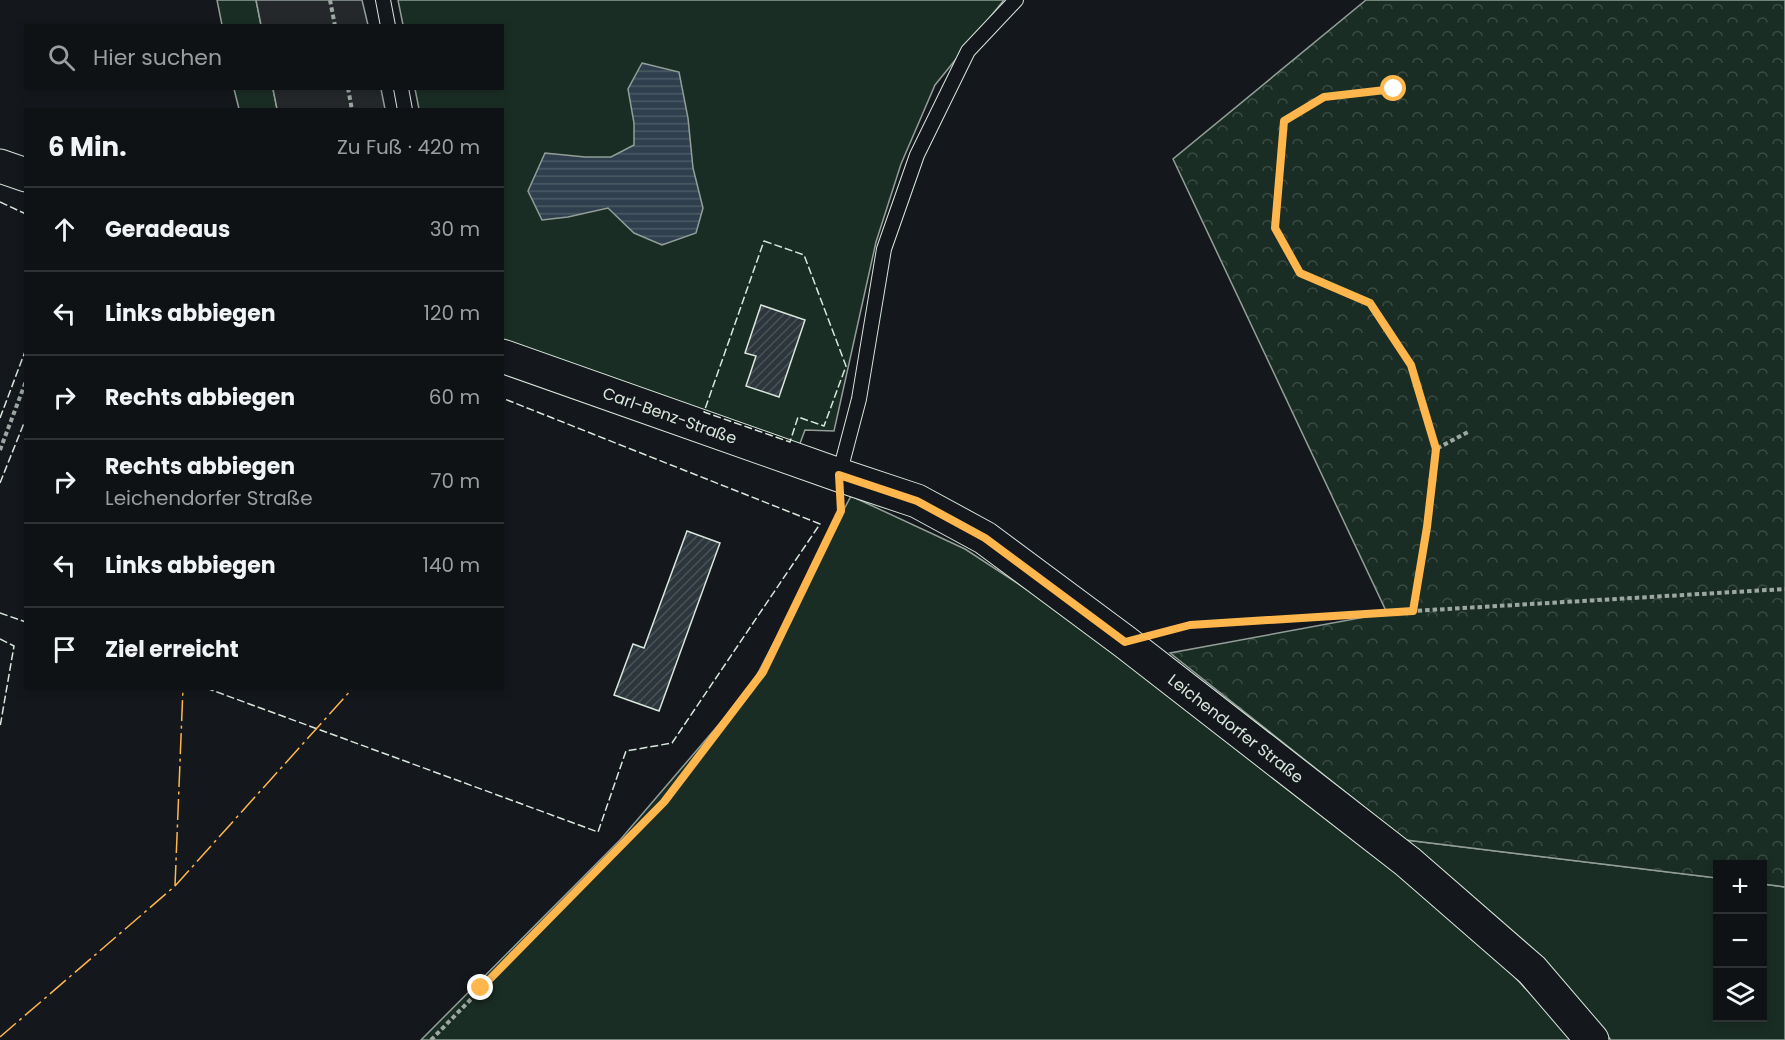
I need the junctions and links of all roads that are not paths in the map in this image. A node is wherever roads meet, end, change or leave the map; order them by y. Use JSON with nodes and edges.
{"nodes":[{"id":1,"x":384,"y":0,"type":"edge"},
{"id":2,"x":1016,"y":0,"type":"edge"},
{"id":3,"x":388,"y":24,"type":"edge"},
{"id":4,"x":401,"y":90,"type":"edge"},
{"id":5,"x":405,"y":108,"type":"edge"},
{"id":6,"x":0,"y":166,"type":"edge"},
{"id":7,"x":24,"y":174,"type":"edge"},
{"id":8,"x":504,"y":357,"type":"edge"},
{"id":9,"x":839,"y":475,"type":"junction"},
{"id":10,"x":1592,"y":1040,"type":"edge"}],
"edges":[{"from":1,"to":3,"type":"lane"},
{"from":2,"to":9,"type":"lane"},
{"from":4,"to":5,"type":"lane"},
{"from":6,"to":7,"type":"street"},
{"from":8,"to":9,"type":"street","name":"Carl-Benz-Straße"},
{"from":9,"to":10,"type":"street","name":"Leichendorfer Straße"}]}
